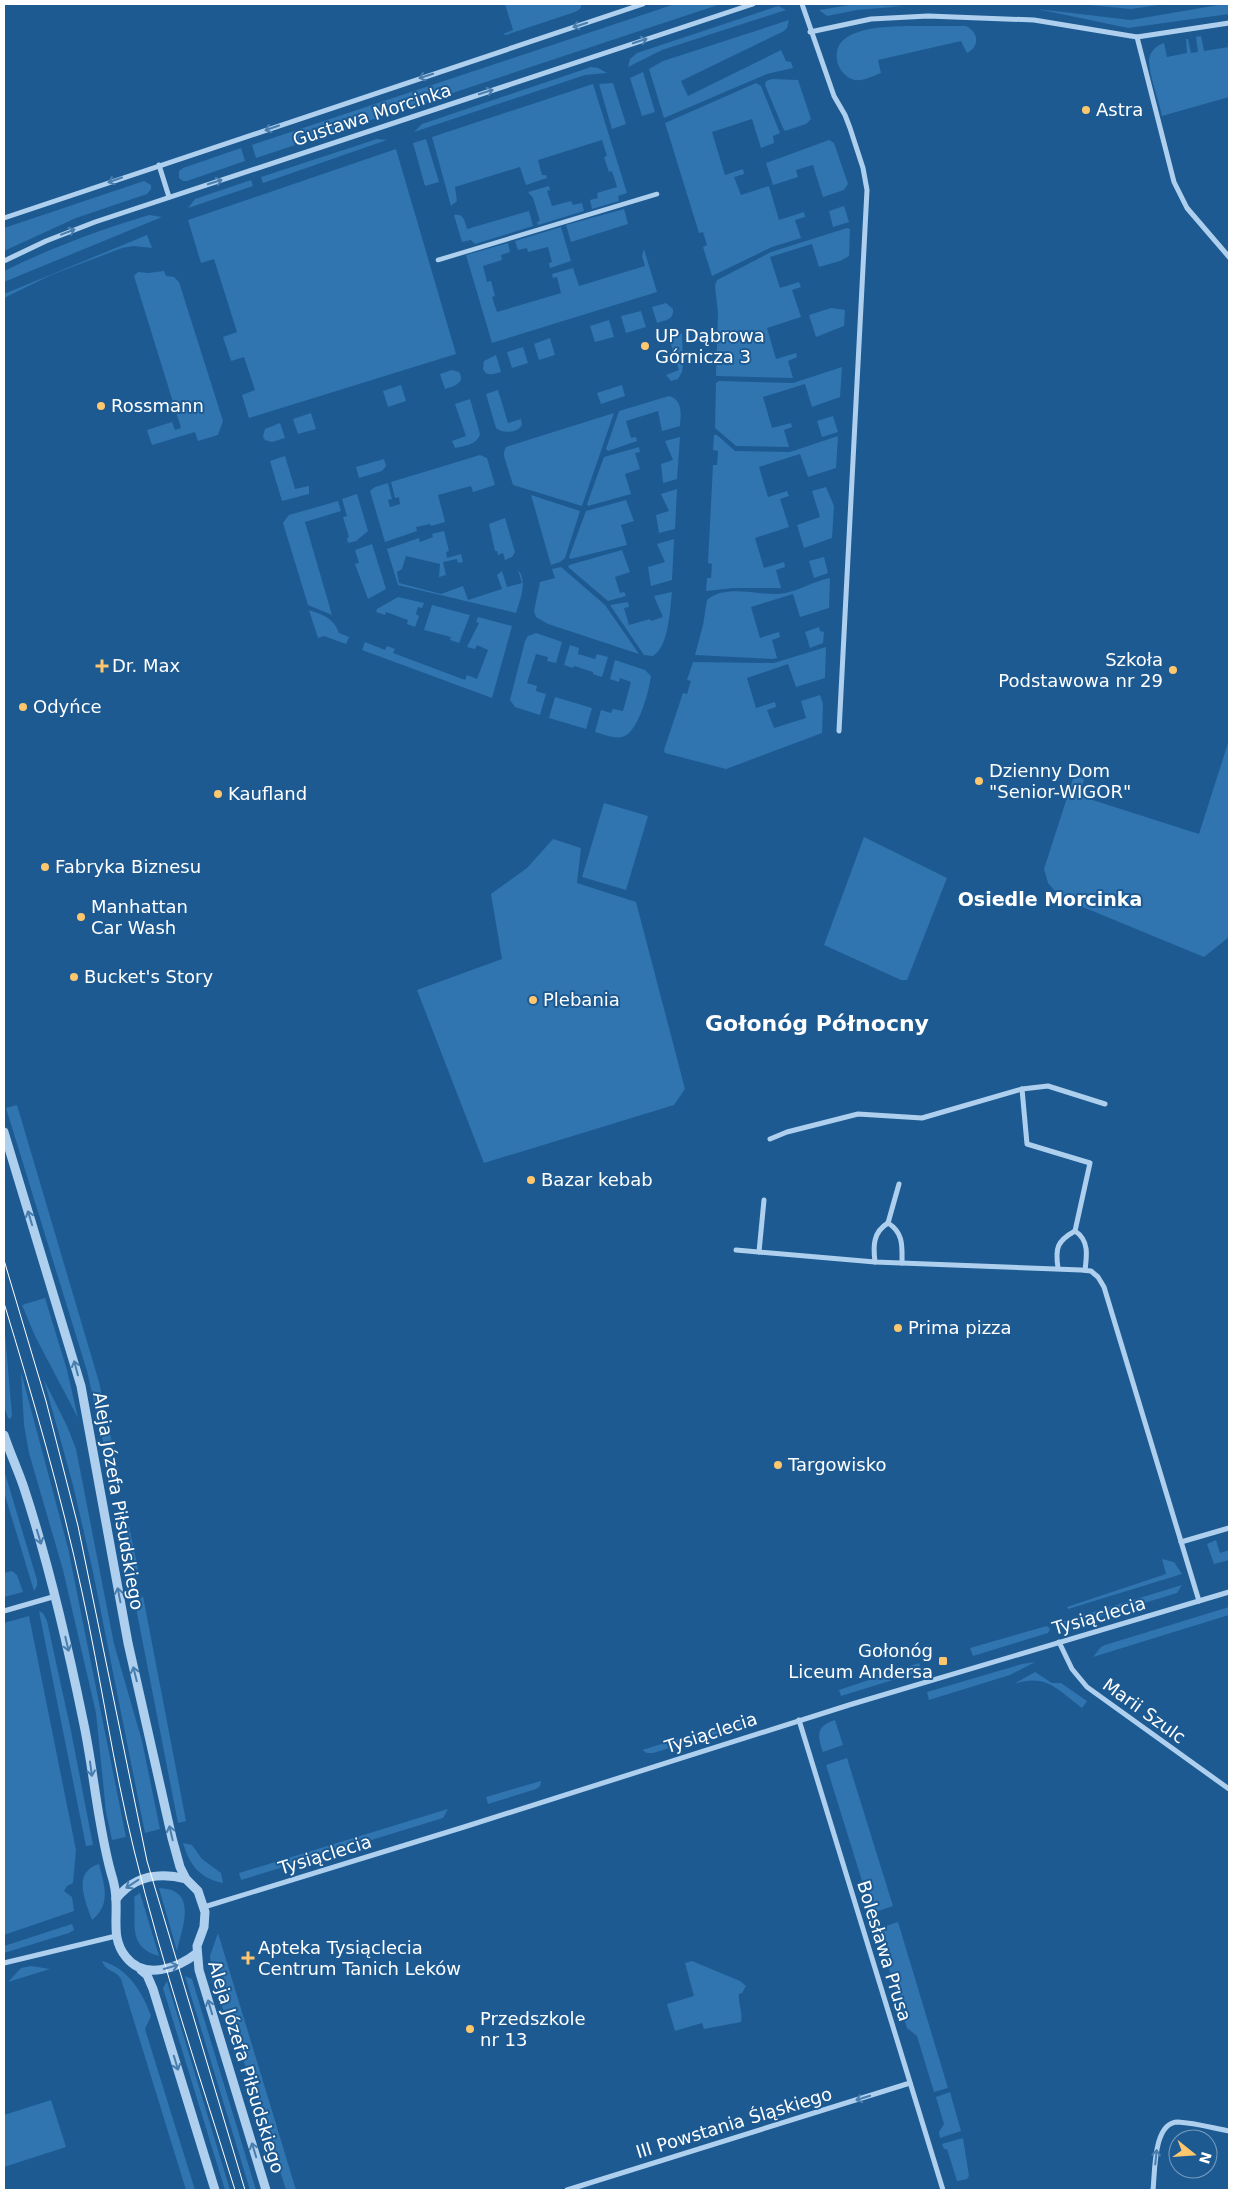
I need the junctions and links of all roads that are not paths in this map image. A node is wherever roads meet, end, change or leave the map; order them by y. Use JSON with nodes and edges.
{"nodes":[{"id":1,"x":643,"y":4,"type":"edge"},
{"id":2,"x":753,"y":4,"type":"edge"},
{"id":3,"x":802,"y":4,"type":"edge"},
{"id":4,"x":1229,"y":23,"type":"edge"},
{"id":5,"x":810,"y":32,"type":"junction"},
{"id":6,"x":1137,"y":37,"type":"junction"},
{"id":7,"x":159,"y":165,"type":"junction"},
{"id":8,"x":657,"y":194,"type":"dead end"},
{"id":9,"x":169,"y":197,"type":"junction"},
{"id":10,"x":4,"y":218,"type":"edge"},
{"id":11,"x":1229,"y":257,"type":"edge"},
{"id":12,"x":438,"y":260,"type":"dead end"},
{"id":13,"x":4,"y":261,"type":"edge"},
{"id":14,"x":838,"y":731,"type":"dead end"},
{"id":15,"x":1022,"y":1089,"type":"junction"},
{"id":16,"x":1105,"y":1104,"type":"dead end"},
{"id":17,"x":4,"y":1132,"type":"edge"},
{"id":18,"x":770,"y":1139,"type":"dead end"},
{"id":19,"x":899,"y":1184,"type":"dead end"},
{"id":20,"x":764,"y":1200,"type":"dead end"},
{"id":21,"x":888,"y":1223,"type":"junction"},
{"id":22,"x":1075,"y":1231,"type":"junction"},
{"id":23,"x":736,"y":1250,"type":"dead end"},
{"id":24,"x":759,"y":1252,"type":"junction"},
{"id":25,"x":875,"y":1262,"type":"junction"},
{"id":26,"x":902,"y":1263,"type":"junction"},
{"id":27,"x":1058,"y":1268,"type":"junction"},
{"id":28,"x":1085,"y":1270,"type":"junction"},
{"id":29,"x":4,"y":1435,"type":"edge"},
{"id":30,"x":1229,"y":1528,"type":"edge"},
{"id":31,"x":1181,"y":1542,"type":"junction"},
{"id":32,"x":1229,"y":1592,"type":"edge"},
{"id":33,"x":56,"y":1596,"type":"junction"},
{"id":34,"x":1199,"y":1602,"type":"junction"},
{"id":35,"x":4,"y":1611,"type":"edge"},
{"id":36,"x":1059,"y":1642,"type":"junction"},
{"id":37,"x":799,"y":1720,"type":"junction"},
{"id":38,"x":1229,"y":1789,"type":"edge"},
{"id":39,"x":186,"y":1879,"type":"junction"},
{"id":40,"x":116,"y":1899,"type":"junction"},
{"id":41,"x":204,"y":1906,"type":"junction"},
{"id":42,"x":116,"y":1936,"type":"junction"},
{"id":43,"x":196,"y":1953,"type":"junction"},
{"id":44,"x":4,"y":1963,"type":"edge"},
{"id":45,"x":141,"y":1970,"type":"junction"},
{"id":46,"x":910,"y":2083,"type":"junction"},
{"id":47,"x":1229,"y":2131,"type":"edge"},
{"id":48,"x":215,"y":2190,"type":"edge"},
{"id":49,"x":266,"y":2190,"type":"edge"},
{"id":50,"x":567,"y":2190,"type":"edge"},
{"id":51,"x":943,"y":2190,"type":"edge"},
{"id":52,"x":1153,"y":2190,"type":"edge"}],
"edges":[{"from":1,"to":7,"type":"street","name":"Gustawa Morcinka","one_way":true},
{"from":9,"to":2,"type":"street","name":"Gustawa Morcinka","one_way":true},
{"from":3,"to":5,"type":"street"},
{"from":4,"to":6,"type":"street"},
{"from":5,"to":6,"type":"street"},
{"from":5,"to":14,"type":"street"},
{"from":6,"to":11,"type":"street"},
{"from":7,"to":9,"type":"street"},
{"from":7,"to":10,"type":"street","name":"Gustawa Morcinka","one_way":true},
{"from":8,"to":12,"type":"street"},
{"from":13,"to":9,"type":"street","name":"Gustawa Morcinka","one_way":true},
{"from":15,"to":16,"type":"street"},
{"from":15,"to":18,"type":"street"},
{"from":15,"to":22,"type":"street"},
{"from":39,"to":17,"type":"street","name":"Aleja Józefa Piłsudskiego","one_way":true},
{"from":19,"to":21,"type":"street"},
{"from":20,"to":24,"type":"street"},
{"from":21,"to":25,"type":"street"},
{"from":21,"to":26,"type":"street"},
{"from":22,"to":27,"type":"street"},
{"from":22,"to":28,"type":"street"},
{"from":23,"to":24,"type":"street"},
{"from":24,"to":25,"type":"street"},
{"from":25,"to":26,"type":"street"},
{"from":26,"to":27,"type":"street"},
{"from":27,"to":28,"type":"street"},
{"from":28,"to":31,"type":"street"},
{"from":29,"to":33,"type":"street","one_way":true},
{"from":30,"to":31,"type":"street"},
{"from":31,"to":34,"type":"street"},
{"from":32,"to":34,"type":"street","name":"Tysiąclecia"},
{"from":33,"to":35,"type":"street"},
{"from":33,"to":40,"type":"street","one_way":true},
{"from":34,"to":36,"type":"street","name":"Tysiąclecia"},
{"from":36,"to":37,"type":"street","name":"Tysiąclecia"},
{"from":36,"to":38,"type":"street","name":"Marii Szulc"},
{"from":37,"to":41,"type":"street","name":"Tysiąclecia"},
{"from":37,"to":46,"type":"street","name":"Bolesława Prusa"},
{"from":39,"to":40,"type":"street","one_way":true},
{"from":39,"to":41,"type":"street"},
{"from":40,"to":42,"type":"street"},
{"from":41,"to":43,"type":"street"},
{"from":42,"to":44,"type":"street"},
{"from":42,"to":45,"type":"street"},
{"from":45,"to":43,"type":"street","one_way":true},
{"from":49,"to":43,"type":"street","name":"Aleja Józefa Piłsudskiego","one_way":true},
{"from":45,"to":48,"type":"street","one_way":true},
{"from":46,"to":50,"type":"street","name":"III Powstania Śląskiego","one_way":true},
{"from":46,"to":51,"type":"street","name":"Bolesława Prusa"},
{"from":52,"to":47,"type":"street","one_way":true}]}
